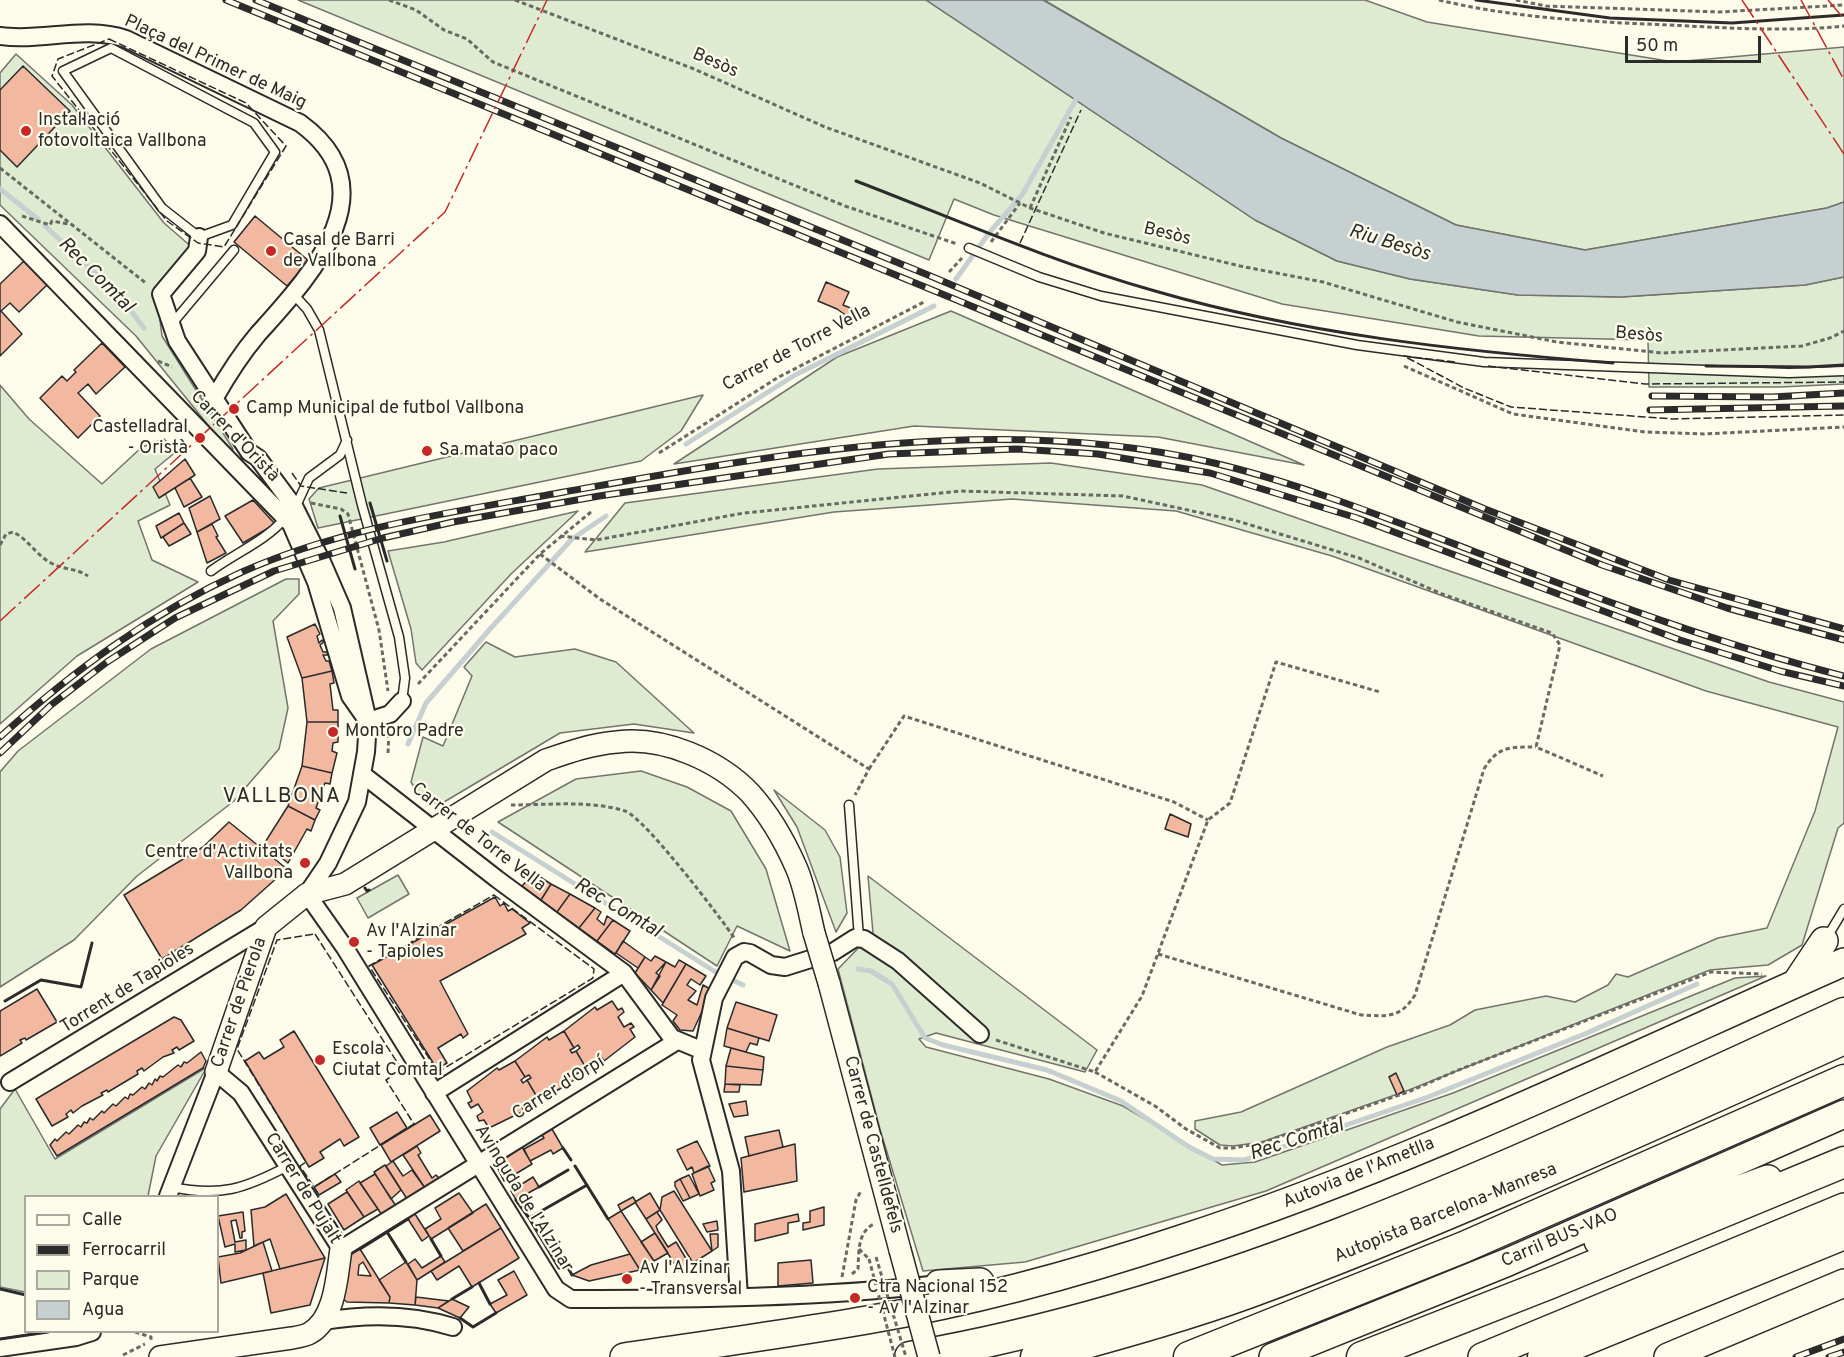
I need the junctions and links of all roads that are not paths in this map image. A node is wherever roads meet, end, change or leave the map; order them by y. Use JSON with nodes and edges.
{"nodes":[{"id":1,"x":0,"y":36,"type":"edge"},
{"id":2,"x":0,"y":224,"type":"edge"},
{"id":3,"x":199,"y":237,"type":"junction"},
{"id":4,"x":969,"y":248,"type":"road end"},
{"id":5,"x":234,"y":250,"type":"dead end"},
{"id":6,"x":295,"y":296,"type":"junction"},
{"id":7,"x":171,"y":325,"type":"junction"},
{"id":8,"x":1844,"y":371,"type":"edge"},
{"id":9,"x":214,"y":399,"type":"junction"},
{"id":10,"x":347,"y":440,"type":"junction"},
{"id":11,"x":249,"y":452,"type":"junction"},
{"id":12,"x":251,"y":482,"type":"junction"},
{"id":13,"x":295,"y":509,"type":"junction"},
{"id":14,"x":211,"y":572,"type":"dead end"},
{"id":15,"x":402,"y":701,"type":"joint"},
{"id":16,"x":368,"y":721,"type":"junction"},
{"id":17,"x":362,"y":774,"type":"junction"},
{"id":18,"x":849,"y":805,"type":"road end"},
{"id":19,"x":436,"y":829,"type":"junction"},
{"id":20,"x":308,"y":894,"type":"junction"},
{"id":21,"x":1844,"y":909,"type":"edge"},
{"id":22,"x":266,"y":927,"type":"junction"},
{"id":23,"x":814,"y":933,"type":"joint"},
{"id":24,"x":859,"y":938,"type":"junction"},
{"id":25,"x":1824,"y":941,"type":"joint"},
{"id":26,"x":1844,"y":962,"type":"edge"},
{"id":27,"x":624,"y":973,"type":"junction"},
{"id":28,"x":1796,"y":983,"type":"junction"},
{"id":29,"x":1844,"y":1013,"type":"edge"},
{"id":30,"x":980,"y":1034,"type":"road end"},
{"id":31,"x":1844,"y":1039,"type":"edge"},
{"id":32,"x":677,"y":1041,"type":"junction"},
{"id":33,"x":701,"y":1050,"type":"junction"},
{"id":34,"x":216,"y":1072,"type":"junction"},
{"id":35,"x":1844,"y":1080,"type":"edge"},
{"id":36,"x":9,"y":1082,"type":"dead end"},
{"id":37,"x":434,"y":1093,"type":"junction"},
{"id":38,"x":1844,"y":1114,"type":"edge"},
{"id":39,"x":1844,"y":1154,"type":"edge"},
{"id":40,"x":1844,"y":1162,"type":"edge"},
{"id":41,"x":478,"y":1163,"type":"junction"},
{"id":42,"x":288,"y":1166,"type":"junction"},
{"id":43,"x":169,"y":1192,"type":"edge"},
{"id":44,"x":1844,"y":1207,"type":"edge"},
{"id":45,"x":1844,"y":1234,"type":"edge"},
{"id":46,"x":341,"y":1249,"type":"junction"},
{"id":47,"x":1050,"y":1278,"type":"junction"},
{"id":48,"x":1844,"y":1283,"type":"edge"},
{"id":49,"x":939,"y":1284,"type":"joint"},
{"id":50,"x":739,"y":1297,"type":"junction"},
{"id":51,"x":1409,"y":1303,"type":"junction"},
{"id":52,"x":323,"y":1321,"type":"junction"},
{"id":53,"x":453,"y":1327,"type":"dead end"},
{"id":54,"x":89,"y":1333,"type":"edge"},
{"id":55,"x":0,"y":1348,"type":"edge"},
{"id":56,"x":160,"y":1357,"type":"edge"},
{"id":57,"x":624,"y":1357,"type":"edge"},
{"id":58,"x":908,"y":1357,"type":"edge"},
{"id":59,"x":929,"y":1357,"type":"edge"},
{"id":60,"x":1036,"y":1357,"type":"edge"},
{"id":61,"x":1189,"y":1357,"type":"edge"},
{"id":62,"x":1274,"y":1357,"type":"edge"},
{"id":63,"x":1362,"y":1357,"type":"edge"},
{"id":64,"x":1482,"y":1357,"type":"edge"},
{"id":65,"x":1543,"y":1357,"type":"edge"},
{"id":66,"x":1668,"y":1357,"type":"edge"}],
"edges":[{"from":1,"to":6,"type":"street","name":"Plaça del Primer de Maig"},
{"from":2,"to":12,"type":"street","name":"Carrer d'Oristà"},
{"from":3,"to":3,"type":"lane"},
{"from":3,"to":7,"type":"street"},
{"from":4,"to":8,"type":"lane"},
{"from":5,"to":7,"type":"lane"},
{"from":6,"to":9,"type":"street","name":"Plaça del Primer de Maig"},
{"from":6,"to":10,"type":"lane"},
{"from":7,"to":9,"type":"street"},
{"from":9,"to":11,"type":"street"},
{"from":10,"to":13,"type":"lane"},
{"from":10,"to":15,"type":"lane"},
{"from":11,"to":12,"type":"street"},
{"from":11,"to":13,"type":"street"},
{"from":12,"to":13,"type":"street","name":"Carrer d'Oristà"},
{"from":13,"to":14,"type":"lane"},
{"from":13,"to":16,"type":"street","name":"Carrer d'Oristà"},
{"from":15,"to":16,"type":"street"},
{"from":16,"to":17,"type":"street","name":"Carrer d'Oristà"},
{"from":17,"to":19,"type":"street","name":"Carrer de Torre Vella"},
{"from":17,"to":20,"type":"street","name":"Carrer d'Oristà"},
{"from":18,"to":24,"type":"lane"},
{"from":19,"to":20,"type":"street","name":"Carrer de Pierola"},
{"from":19,"to":23,"type":"street","name":"Carrer de Pierola"},
{"from":19,"to":27,"type":"street","name":"Carrer de Torre Vella"},
{"from":20,"to":22,"type":"street","name":"Carrer de Pierola"},
{"from":20,"to":37,"type":"street","name":"Avinguda de l'Alzinar"},
{"from":21,"to":25,"type":"lane"},
{"from":22,"to":34,"type":"street","name":"Carrer de Pierola"},
{"from":22,"to":36,"type":"street","name":"Torrent de Tapioles"},
{"from":23,"to":59,"type":"street","name":"Carrer de Castelldefels","bridge":true},
{"from":24,"to":30,"type":"street"},
{"from":24,"to":33,"type":"street"},
{"from":25,"to":28,"type":"highway"},
{"from":26,"to":28,"type":"highway","name":"Autovia de l'Ametlla"},
{"from":27,"to":32,"type":"street","name":"Carrer de Torre Vella"},
{"from":27,"to":37,"type":"street"},
{"from":28,"to":47,"type":"highway","name":"Autovia de l'Ametlla"},
{"from":29,"to":58,"type":"highway"},
{"from":31,"to":60,"type":"highway","name":"Autopista Barcelona-Manresa"},
{"from":32,"to":33,"type":"street","name":"Carrer de Torre Vella"},
{"from":32,"to":41,"type":"street","name":"Carrer d'Orpí"},
{"from":33,"to":50,"type":"street"},
{"from":34,"to":42,"type":"street","name":"Carrer de Pujalt"},
{"from":34,"to":43,"type":"street","name":"Carrer de Pierola"},
{"from":35,"to":61,"type":"highway"},
{"from":37,"to":41,"type":"street","name":"Avinguda de l'Alzinar"},
{"from":38,"to":51,"type":"highway","name":"Carril BUS-VAO"},
{"from":39,"to":51,"type":"highway"},
{"from":40,"to":63,"type":"highway"},
{"from":41,"to":46,"type":"street","name":"Carrer d'Orpí"},
{"from":41,"to":50,"type":"street","name":"Avinguda de l'Alzinar"},
{"from":42,"to":43,"type":"lane"},
{"from":42,"to":46,"type":"street","name":"Carrer de Pujalt"},
{"from":44,"to":64,"type":"highway"},
{"from":45,"to":65,"type":"highway"},
{"from":46,"to":52,"type":"street","name":"Carrer de Pujalt"},
{"from":47,"to":49,"type":"highway"},
{"from":47,"to":57,"type":"highway","name":"Autovia de l'Ametlla"},
{"from":48,"to":66,"type":"highway"},
{"from":49,"to":50,"type":"street","name":"Avinguda de l'Alzinar"},
{"from":51,"to":62,"type":"highway","name":"Carril BUS-VAO"},
{"from":52,"to":53,"type":"street"},
{"from":52,"to":56,"type":"street"},
{"from":54,"to":55,"type":"street"}]}
